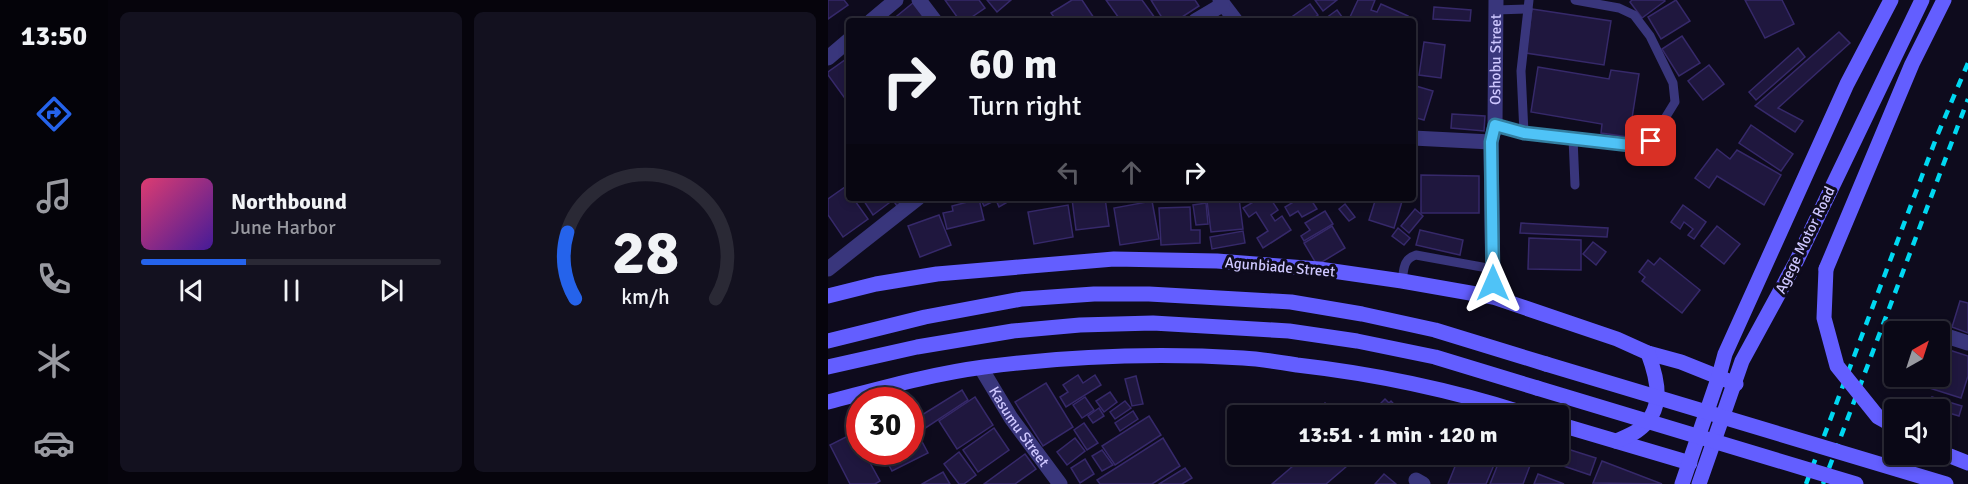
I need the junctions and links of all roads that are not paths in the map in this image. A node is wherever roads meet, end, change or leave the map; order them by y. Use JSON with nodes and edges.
{"nodes":[{"id":1,"x":896,"y":0,"type":"edge"},
{"id":2,"x":919,"y":0,"type":"edge"},
{"id":3,"x":1575,"y":0,"type":"edge"},
{"id":4,"x":1891,"y":0,"type":"edge"},
{"id":5,"x":1922,"y":0,"type":"edge"},
{"id":6,"x":1944,"y":0,"type":"edge"},
{"id":7,"x":1221,"y":2,"type":"edge"},
{"id":8,"x":1496,"y":5,"type":"edge"},
{"id":9,"x":1529,"y":5,"type":"edge"},
{"id":10,"x":875,"y":18,"type":"edge"},
{"id":11,"x":933,"y":18,"type":"edge"},
{"id":12,"x":1199,"y":18,"type":"edge"},
{"id":13,"x":1234,"y":18,"type":"edge"},
{"id":14,"x":846,"y":43,"type":"edge"},
{"id":15,"x":828,"y":58,"type":"edge"},
{"id":16,"x":1495,"y":125,"type":"junction"},
{"id":17,"x":1524,"y":133,"type":"junction"},
{"id":18,"x":1416,"y":138,"type":"edge"},
{"id":19,"x":1573,"y":138,"type":"junction"},
{"id":20,"x":1491,"y":142,"type":"junction"},
{"id":21,"x":1575,"y":185,"type":"dead end"},
{"id":22,"x":914,"y":201,"type":"edge"},
{"id":23,"x":828,"y":269,"type":"edge"},
{"id":24,"x":1494,"y":269,"type":"junction"},
{"id":25,"x":1402,"y":280,"type":"junction"},
{"id":26,"x":828,"y":296,"type":"edge"},
{"id":27,"x":1493,"y":297,"type":"junction"},
{"id":28,"x":1950,"y":337,"type":"edge"},
{"id":29,"x":828,"y":341,"type":"edge"},
{"id":30,"x":1968,"y":343,"type":"edge"},
{"id":31,"x":1648,"y":353,"type":"junction"},
{"id":32,"x":828,"y":367,"type":"edge"},
{"id":33,"x":981,"y":368,"type":"junction"},
{"id":34,"x":1719,"y":376,"type":"junction"},
{"id":35,"x":1736,"y":384,"type":"junction"},
{"id":36,"x":828,"y":402,"type":"edge"},
{"id":37,"x":1494,"y":405,"type":"edge"},
{"id":38,"x":1884,"y":420,"type":"edge"},
{"id":39,"x":1569,"y":427,"type":"edge"},
{"id":40,"x":1616,"y":441,"type":"junction"},
{"id":41,"x":1950,"y":456,"type":"edge"},
{"id":42,"x":1690,"y":463,"type":"junction"},
{"id":43,"x":1968,"y":463,"type":"edge"},
{"id":44,"x":1060,"y":484,"type":"edge"},
{"id":45,"x":1682,"y":484,"type":"edge"},
{"id":46,"x":1700,"y":484,"type":"edge"},
{"id":47,"x":1856,"y":484,"type":"edge"},
{"id":48,"x":1946,"y":484,"type":"edge"}],
"edges":[{"from":1,"to":10,"type":"street"},
{"from":2,"to":11,"type":"street"},
{"from":3,"to":19,"type":"lane"},
{"from":4,"to":34,"type":"main road","name":"Agege Motor Road"},
{"from":5,"to":35,"type":"main road","name":"Agege Motor Road"},
{"from":6,"to":38,"type":"main road","bridge":true},
{"from":7,"to":12,"type":"street"},
{"from":7,"to":13,"type":"street"},
{"from":8,"to":9,"type":"lane"},
{"from":8,"to":16,"type":"street","name":"Oshobu Street"},
{"from":9,"to":17,"type":"lane"},
{"from":14,"to":15,"type":"street"},
{"from":16,"to":17,"type":"lane"},
{"from":16,"to":20,"type":"street","name":"Oshobu Street"},
{"from":17,"to":19,"type":"lane"},
{"from":18,"to":20,"type":"street"},
{"from":19,"to":21,"type":"lane"},
{"from":20,"to":24,"type":"street","name":"Oshobu Street"},
{"from":22,"to":23,"type":"street"},
{"from":24,"to":25,"type":"lane"},
{"from":24,"to":27,"type":"street","name":"Oshobu Street"},
{"from":25,"to":26,"type":"main road","name":"Agunbiade Street"},
{"from":25,"to":27,"type":"main road","name":"Agunbiade Street"},
{"from":27,"to":31,"type":"main road","name":"Agunbiade Street"},
{"from":28,"to":30,"type":"street"},
{"from":29,"to":48,"type":"main road","bridge":true},
{"from":31,"to":34,"type":"main road","name":"Agunbiade Street"},
{"from":31,"to":40,"type":"main road"},
{"from":32,"to":47,"type":"main road","bridge":true},
{"from":33,"to":36,"type":"main road"},
{"from":33,"to":37,"type":"main road"},
{"from":33,"to":44,"type":"street","name":"Kasumu Street"},
{"from":34,"to":35,"type":"main road","name":"Agunbiade Street"},
{"from":34,"to":42,"type":"main road","name":"Agege Motor Road"},
{"from":35,"to":46,"type":"main road","name":"Agege Motor Road"},
{"from":39,"to":40,"type":"main road"},
{"from":40,"to":42,"type":"main road"},
{"from":41,"to":43,"type":"main road"},
{"from":42,"to":45,"type":"main road","name":"Agege Motor Road"}]}
